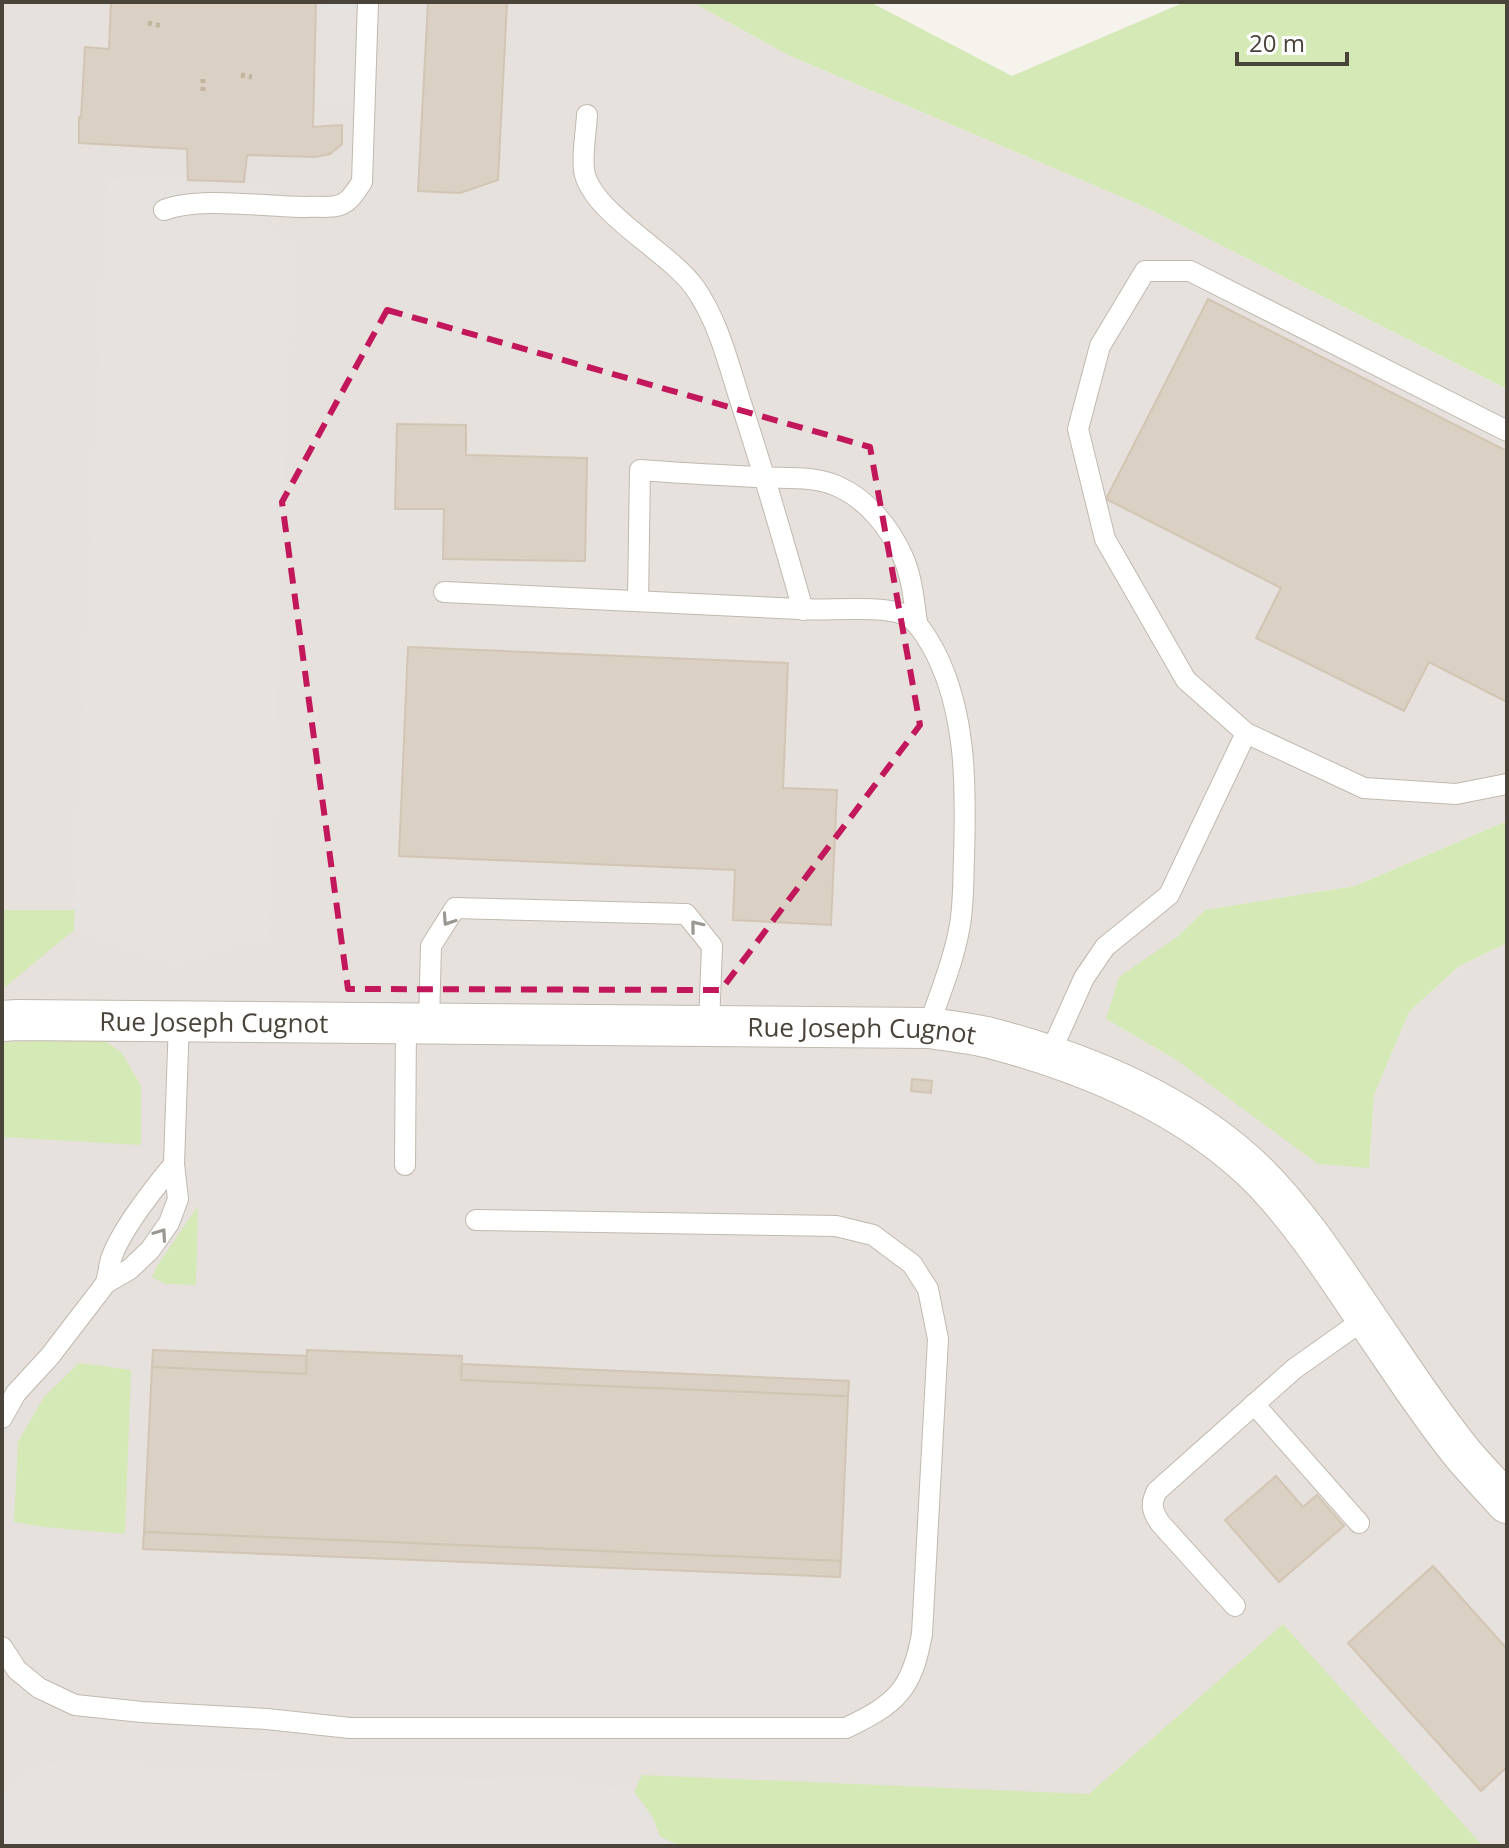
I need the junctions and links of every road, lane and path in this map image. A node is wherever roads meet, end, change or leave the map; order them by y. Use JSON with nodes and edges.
{"nodes":[{"id":1,"x":368,"y":2,"type":"edge"},
{"id":2,"x":148,"y":23,"type":"dead end"},
{"id":3,"x":162,"y":26,"type":"dead end"},
{"id":4,"x":241,"y":75,"type":"dead end"},
{"id":5,"x":252,"y":77,"type":"dead end"},
{"id":6,"x":203,"y":79,"type":"dead end"},
{"id":7,"x":203,"y":91,"type":"dead end"},
{"id":8,"x":587,"y":115,"type":"dead end"},
{"id":9,"x":164,"y":210,"type":"dead end"},
{"id":10,"x":1507,"y":431,"type":"edge"},
{"id":11,"x":765,"y":478,"type":"junction"},
{"id":12,"x":444,"y":592,"type":"dead end"},
{"id":13,"x":638,"y":600,"type":"junction"},
{"id":14,"x":803,"y":610,"type":"junction"},
{"id":15,"x":917,"y":623,"type":"junction"},
{"id":16,"x":1246,"y":733,"type":"junction"},
{"id":17,"x":1507,"y":784,"type":"edge"},
{"id":18,"x":7,"y":1019,"type":"edge"},
{"id":19,"x":179,"y":1020,"type":"junction"},
{"id":20,"x":418,"y":1022,"type":"junction"},
{"id":21,"x":709,"y":1026,"type":"junction"},
{"id":22,"x":928,"y":1028,"type":"junction"},
{"id":23,"x":1049,"y":1056,"type":"junction"},
{"id":24,"x":174,"y":1164,"type":"junction"},
{"id":25,"x":405,"y":1165,"type":"dead end"},
{"id":26,"x":476,"y":1220,"type":"dead end"},
{"id":27,"x":106,"y":1283,"type":"junction"},
{"id":28,"x":1366,"y":1318,"type":"junction"},
{"id":29,"x":1254,"y":1404,"type":"junction"},
{"id":30,"x":2,"y":1418,"type":"edge"},
{"id":31,"x":1507,"y":1503,"type":"edge"},
{"id":32,"x":1359,"y":1523,"type":"dead end"},
{"id":33,"x":1235,"y":1606,"type":"dead end"},
{"id":34,"x":2,"y":1647,"type":"edge"}],
"edges":[{"from":1,"to":9,"type":"lane"},
{"from":2,"to":3,"type":"path"},
{"from":4,"to":5,"type":"path"},
{"from":6,"to":7,"type":"path"},
{"from":8,"to":11,"type":"lane"},
{"from":10,"to":16,"type":"lane"},
{"from":11,"to":13,"type":"lane"},
{"from":11,"to":14,"type":"lane"},
{"from":11,"to":15,"type":"lane"},
{"from":12,"to":13,"type":"lane"},
{"from":13,"to":14,"type":"lane"},
{"from":14,"to":15,"type":"lane"},
{"from":15,"to":22,"type":"lane"},
{"from":16,"to":17,"type":"lane"},
{"from":16,"to":23,"type":"lane"},
{"from":18,"to":19,"type":"street","name":"Rue Joseph Cugnot"},
{"from":19,"to":20,"type":"street","name":"Rue Joseph Cugnot"},
{"from":19,"to":24,"type":"lane"},
{"from":20,"to":21,"type":"street","name":"Rue Joseph Cugnot"},
{"from":21,"to":20,"type":"lane","one_way":true},
{"from":20,"to":25,"type":"lane"},
{"from":21,"to":22,"type":"street","name":"Rue Joseph Cugnot"},
{"from":22,"to":23,"type":"street","name":"Rue Joseph Cugnot"},
{"from":23,"to":28,"type":"street","name":"Rue Joseph Cugnot"},
{"from":24,"to":27,"type":"lane"},
{"from":27,"to":24,"type":"lane","one_way":true},
{"from":26,"to":34,"type":"lane"},
{"from":27,"to":30,"type":"lane"},
{"from":28,"to":29,"type":"lane"},
{"from":28,"to":31,"type":"street","name":"Rue Joseph Cugnot"},
{"from":29,"to":32,"type":"lane"},
{"from":29,"to":33,"type":"lane"}]}
